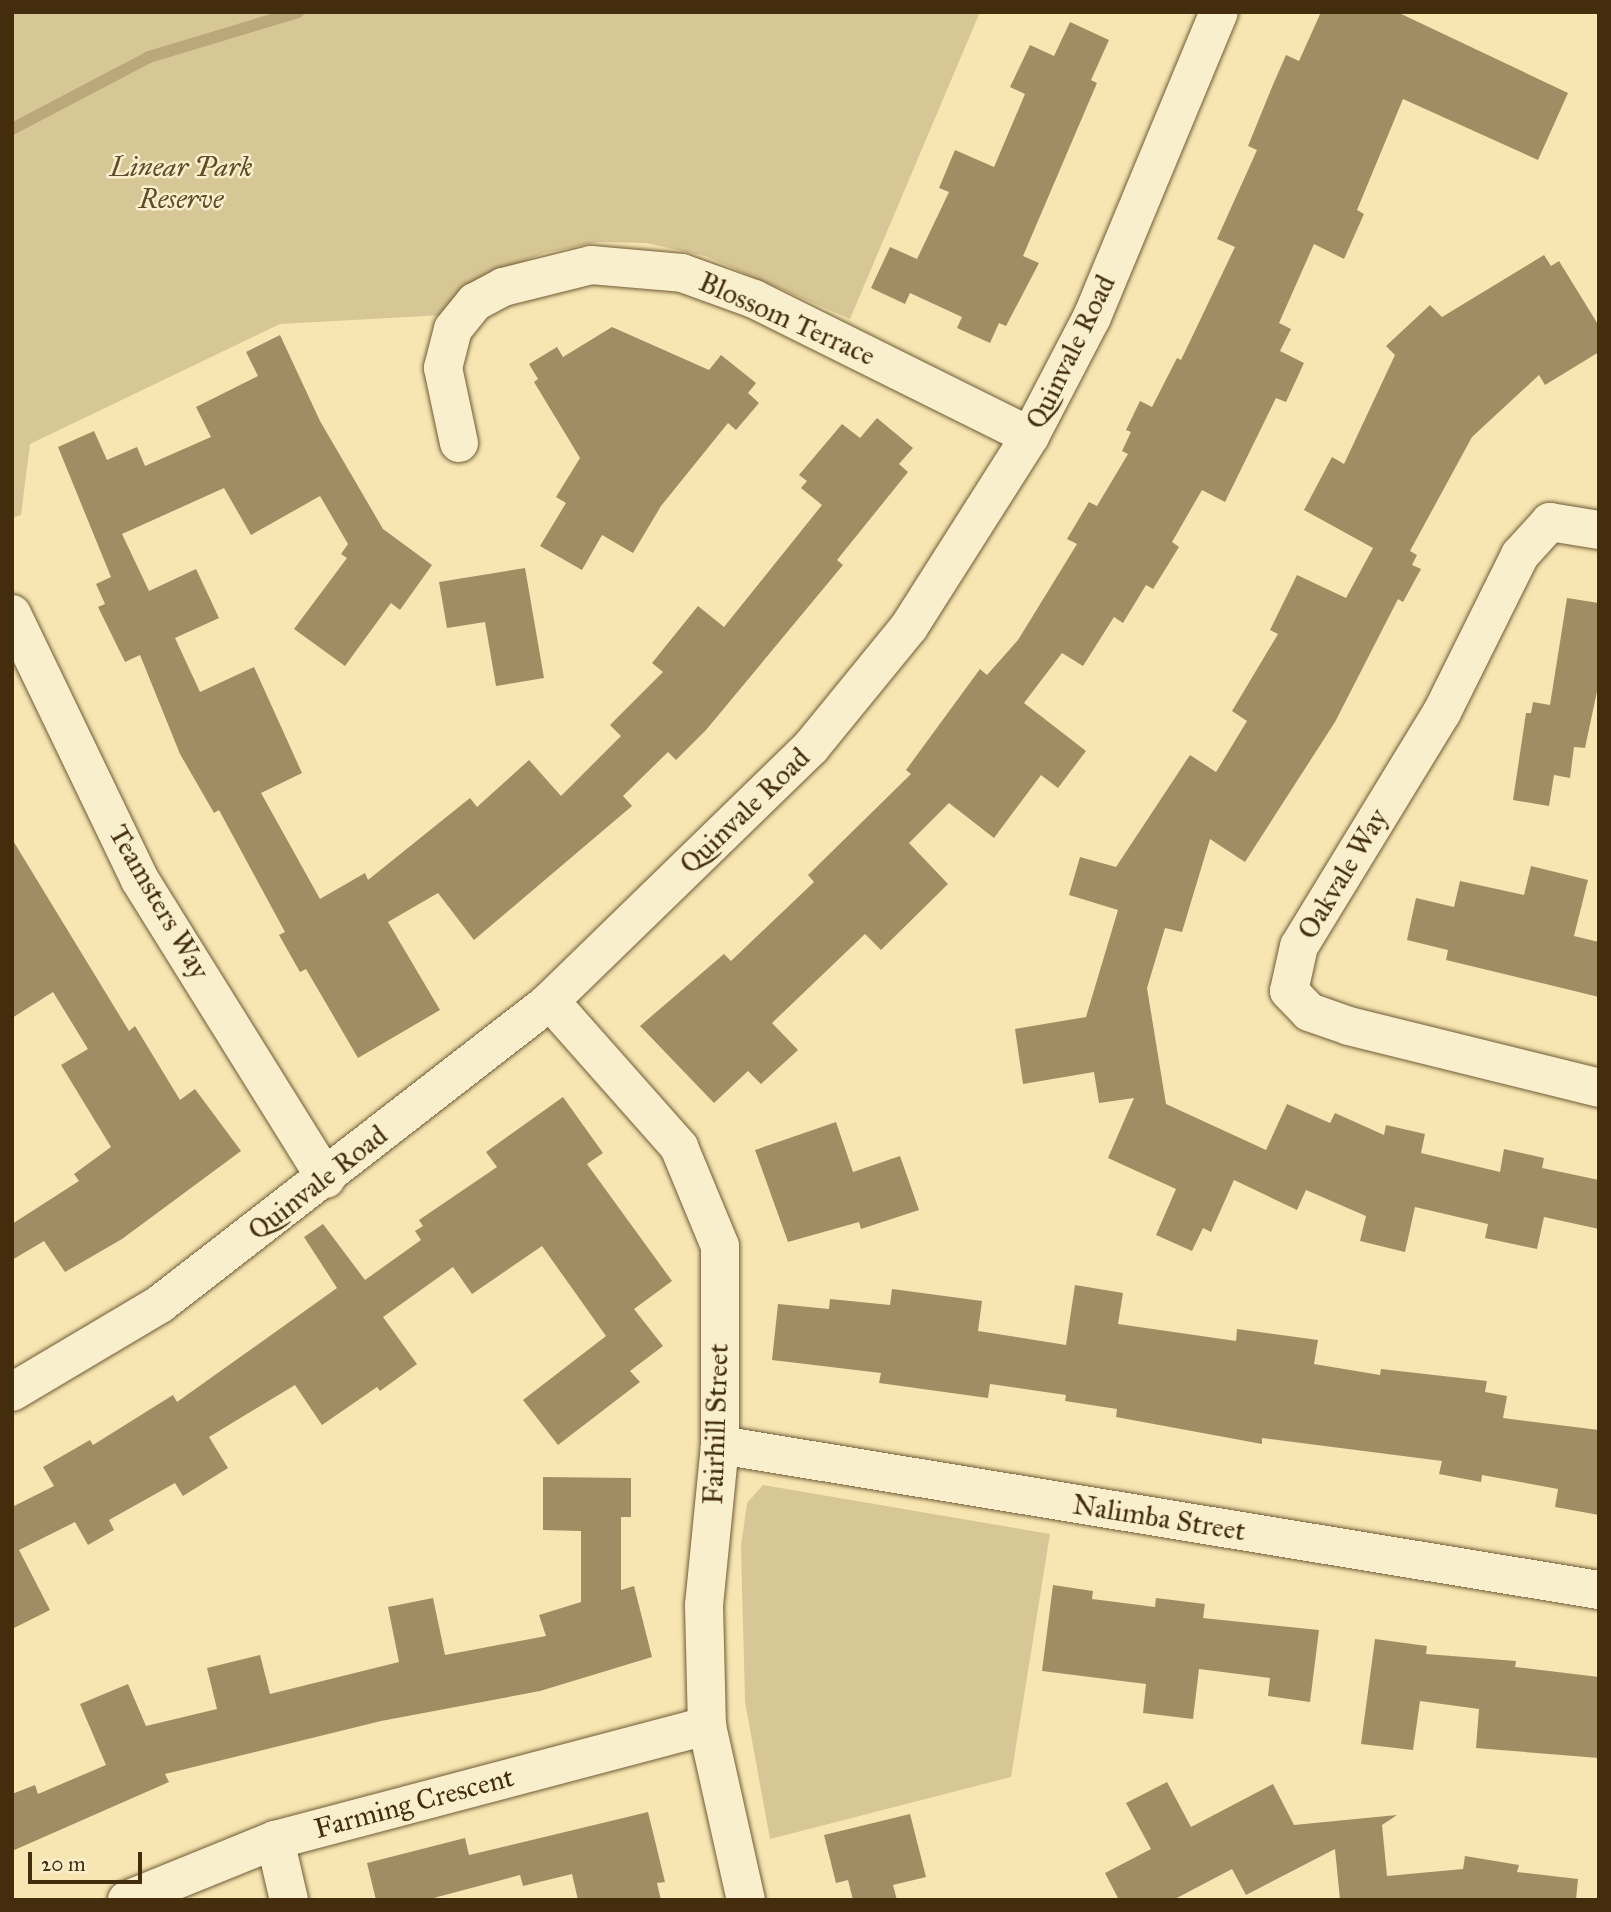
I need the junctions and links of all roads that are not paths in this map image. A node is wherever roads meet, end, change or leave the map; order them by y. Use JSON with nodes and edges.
{"nodes":[{"id":1,"x":1219,"y":12,"type":"edge"},
{"id":2,"x":1030,"y":436,"type":"junction"},
{"id":3,"x":458,"y":443,"type":"dead end"},
{"id":4,"x":1599,"y":530,"type":"edge"},
{"id":5,"x":12,"y":614,"type":"edge"},
{"id":6,"x":550,"y":1001,"type":"junction"},
{"id":7,"x":1599,"y":1088,"type":"edge"},
{"id":8,"x":326,"y":1179,"type":"junction"},
{"id":9,"x":12,"y":1392,"type":"edge"},
{"id":10,"x":720,"y":1446,"type":"junction"},
{"id":11,"x":1599,"y":1590,"type":"edge"},
{"id":12,"x":707,"y":1726,"type":"junction"},
{"id":13,"x":275,"y":1840,"type":"junction"},
{"id":14,"x":127,"y":1900,"type":"edge"},
{"id":15,"x":289,"y":1900,"type":"edge"},
{"id":16,"x":746,"y":1900,"type":"edge"}],
"edges":[{"from":1,"to":2,"type":"street","name":"Quinvale Road"},
{"from":2,"to":3,"type":"street","name":"Blossom Terrace"},
{"from":2,"to":6,"type":"street","name":"Quinvale Road"},
{"from":4,"to":7,"type":"street","name":"Oakvale Way"},
{"from":5,"to":8,"type":"street","name":"Teamsters Way"},
{"from":6,"to":8,"type":"street","name":"Quinvale Road"},
{"from":6,"to":10,"type":"street","name":"Fairhill Street"},
{"from":8,"to":9,"type":"street","name":"Quinvale Road"},
{"from":10,"to":11,"type":"street","name":"Nalimba Street"},
{"from":10,"to":12,"type":"street","name":"Fairhill Street"},
{"from":12,"to":13,"type":"street","name":"Farming Crescent"},
{"from":12,"to":16,"type":"street","name":"Fairhill Street"},
{"from":13,"to":14,"type":"street","name":"Farming Crescent"},
{"from":13,"to":15,"type":"street"}]}
